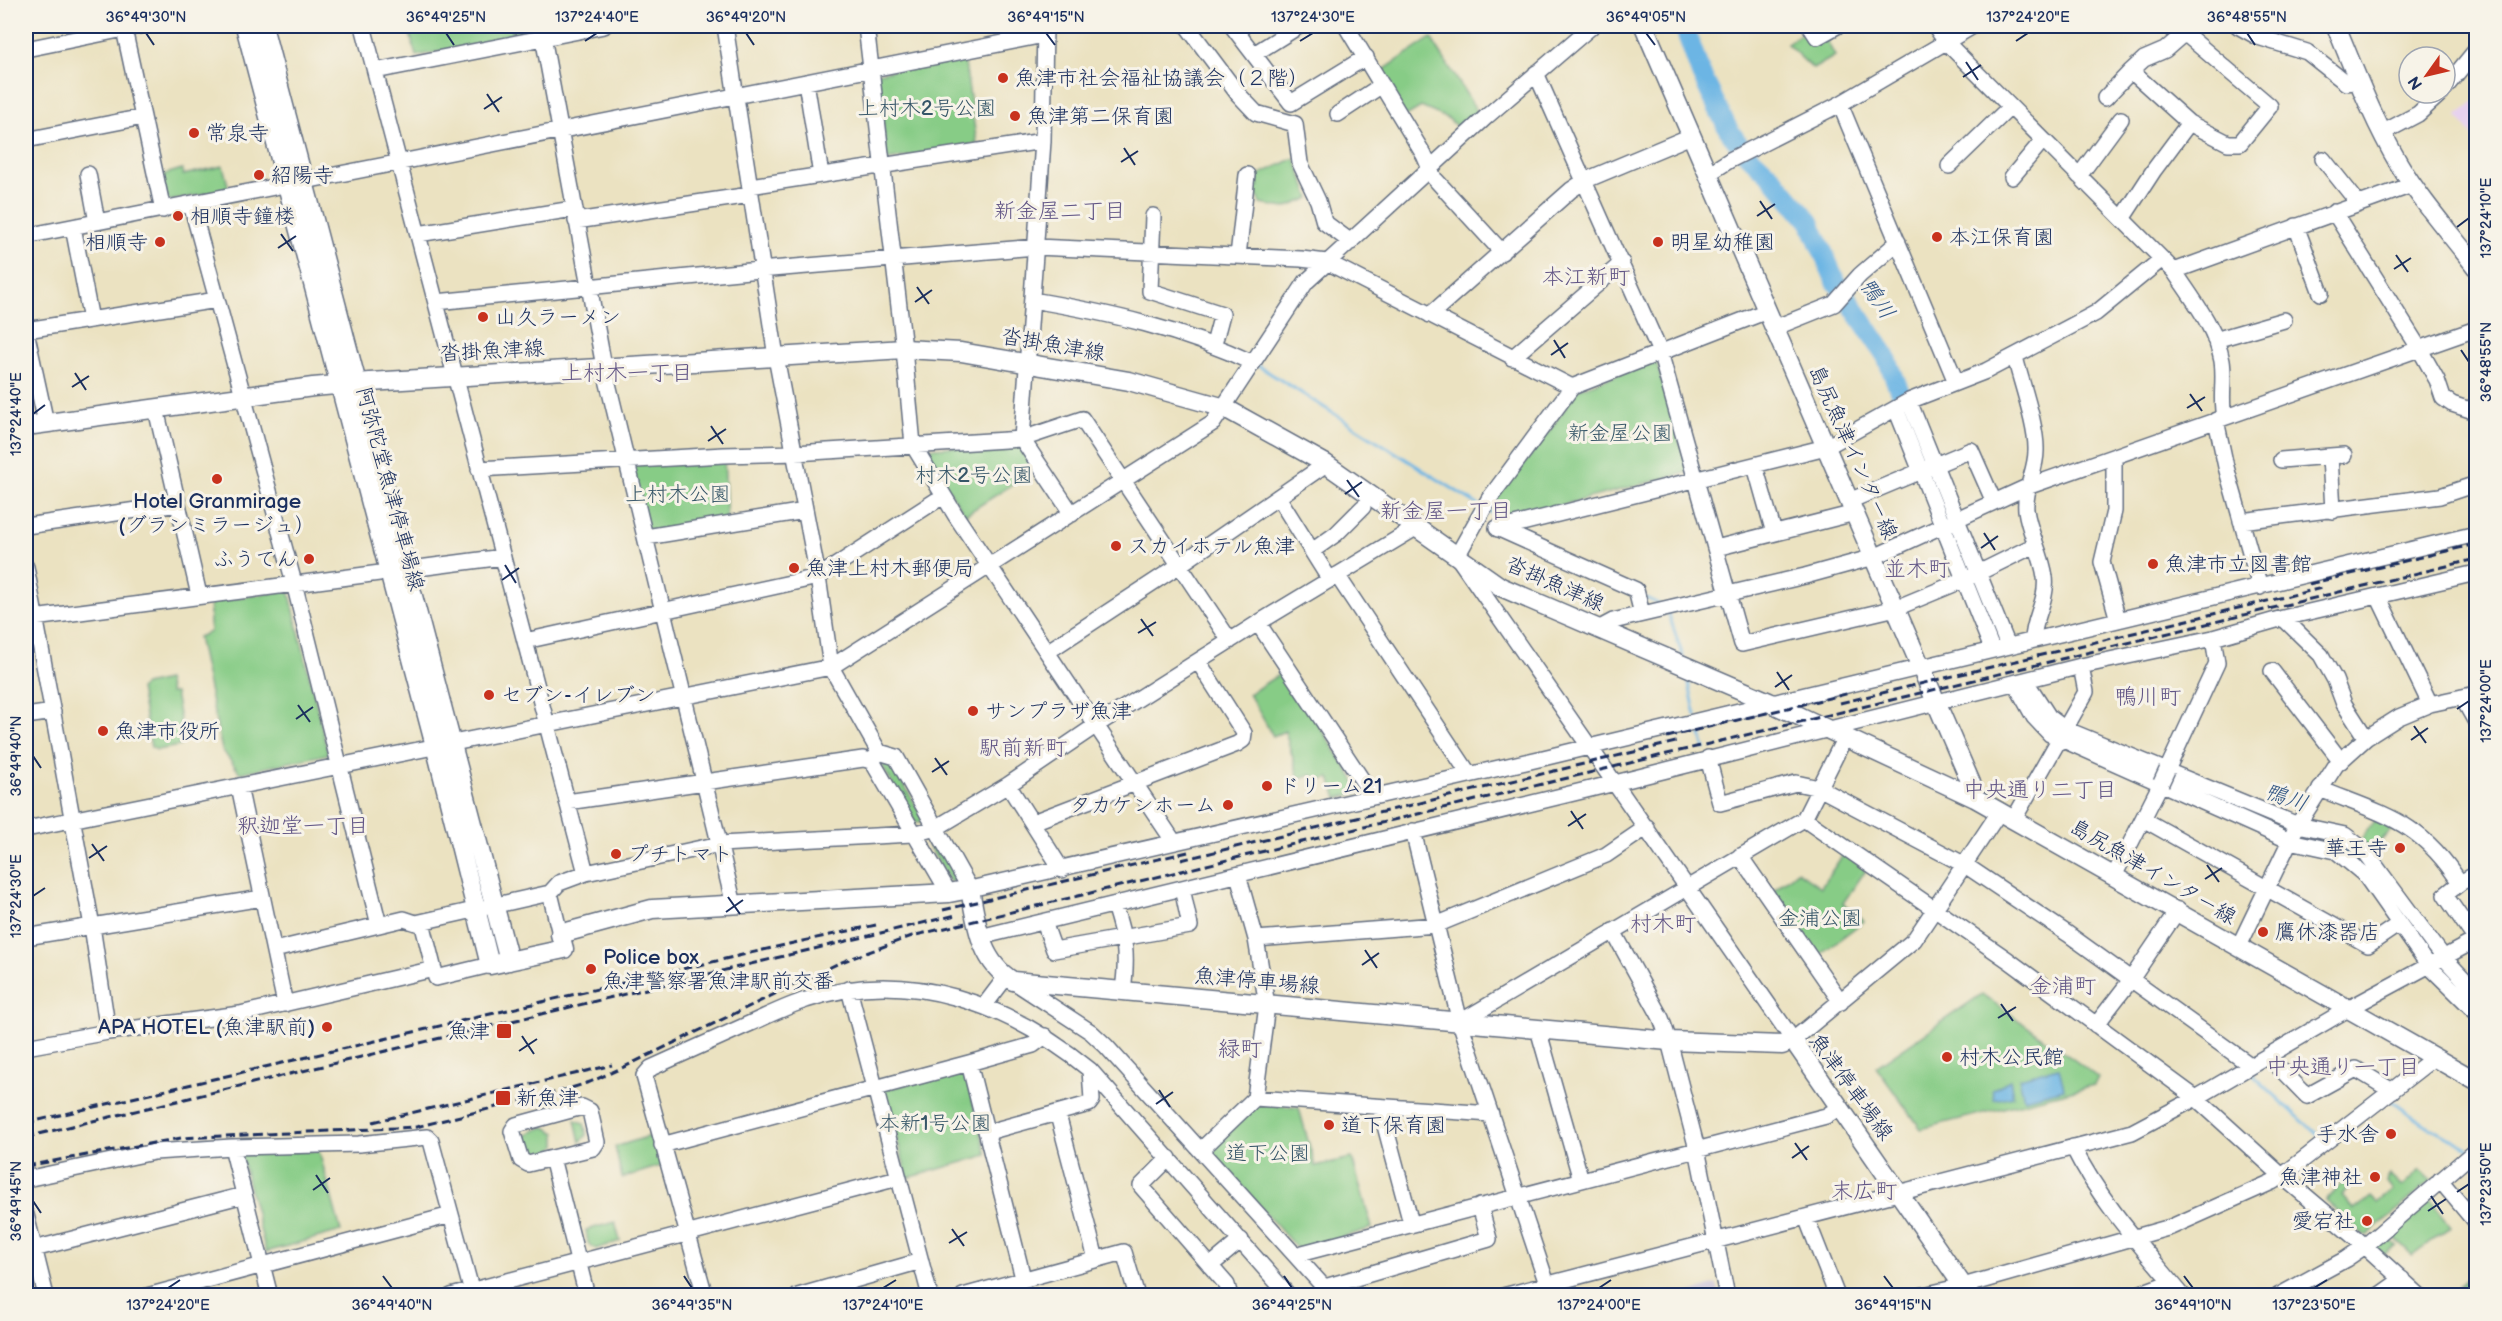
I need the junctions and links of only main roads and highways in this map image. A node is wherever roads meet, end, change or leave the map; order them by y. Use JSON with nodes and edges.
{"nodes":[{"id":1,"x":245,"y":26,"type":"edge"},
{"id":2,"x":263,"y":26,"type":"edge"},
{"id":3,"x":1644,"y":26,"type":"edge"},
{"id":4,"x":2336,"y":26,"type":"edge"},
{"id":5,"x":296,"y":183,"type":"junction"},
{"id":6,"x":2476,"y":267,"type":"edge"},
{"id":7,"x":348,"y":384,"type":"junction"},
{"id":8,"x":26,"y":426,"type":"edge"},
{"id":9,"x":444,"y":745,"type":"junction"},
{"id":10,"x":1975,"y":798,"type":"junction"},
{"id":11,"x":509,"y":961,"type":"junction"},
{"id":12,"x":2476,"y":1081,"type":"edge"},
{"id":13,"x":1967,"y":1291,"type":"edge"}],
"edges":[{"from":1,"to":5,"type":"main road","name":"阿弥陀堂魚津停車場線"},
{"from":2,"to":5,"type":"main road","name":"阿弥陀堂魚津停車場線"},
{"from":3,"to":10,"type":"main road","name":"島尻魚津インター線"},
{"from":4,"to":6,"type":"main road"},
{"from":5,"to":7,"type":"main road","name":"阿弥陀堂魚津停車場線"},
{"from":7,"to":8,"type":"main road","name":"沓掛魚津線"},
{"from":7,"to":9,"type":"main road","name":"阿弥陀堂魚津停車場線"},
{"from":7,"to":10,"type":"main road","name":"沓掛魚津線"},
{"from":9,"to":11,"type":"main road","name":"阿弥陀堂魚津停車場線"},
{"from":9,"to":11,"type":"main road","name":"阿弥陀堂魚津停車場線"},
{"from":10,"to":12,"type":"main road","name":"島尻魚津インター線"},
{"from":11,"to":13,"type":"main road","name":"魚津停車場線"}]}
